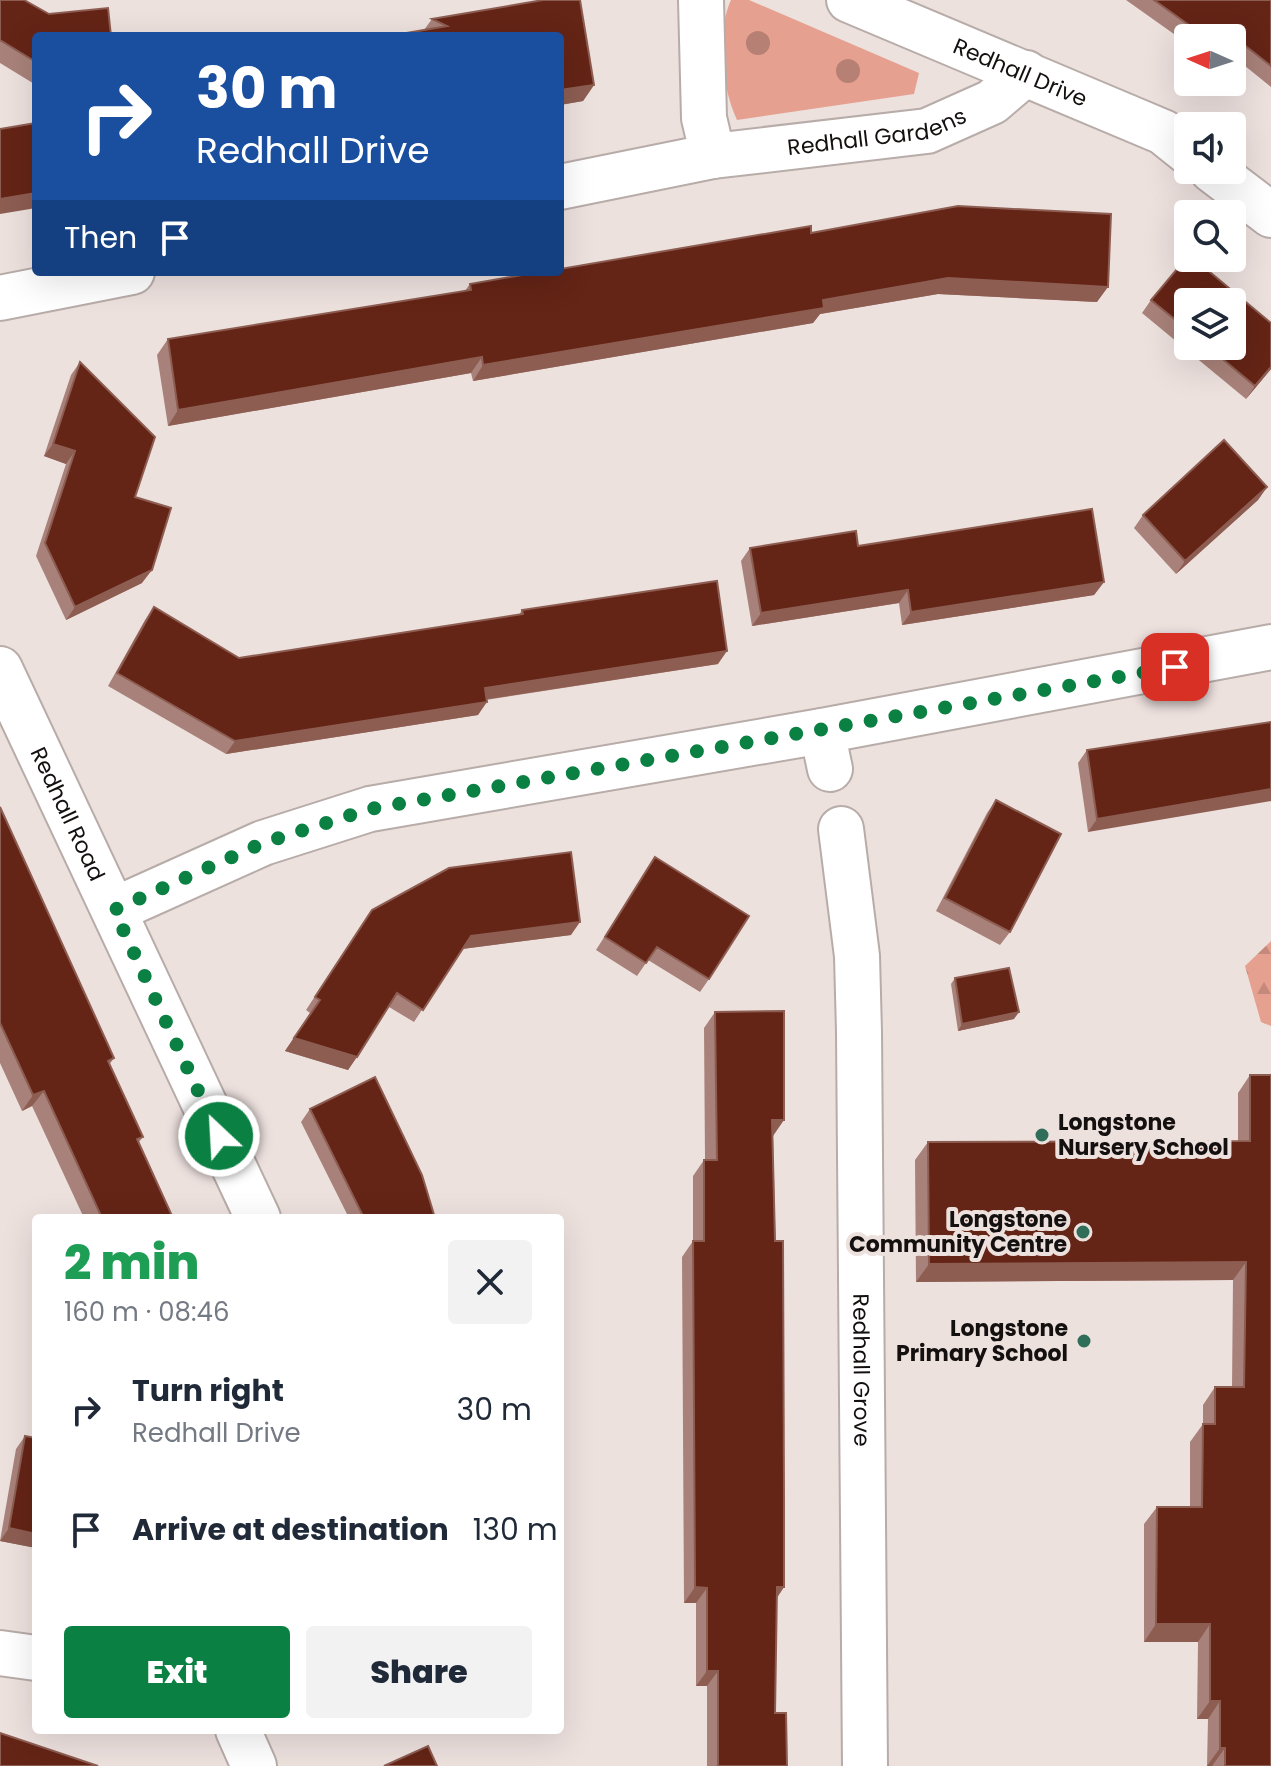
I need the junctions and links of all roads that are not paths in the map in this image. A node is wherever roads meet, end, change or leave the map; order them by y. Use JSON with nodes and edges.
{"nodes":[{"id":1,"x":701,"y":0,"type":"edge"},
{"id":2,"x":849,"y":0,"type":"edge"},
{"id":3,"x":1026,"y":73,"type":"junction"},
{"id":4,"x":1174,"y":141,"type":"edge"},
{"id":5,"x":713,"y":156,"type":"junction"},
{"id":6,"x":1230,"y":184,"type":"edge"},
{"id":7,"x":564,"y":186,"type":"edge"},
{"id":8,"x":1271,"y":215,"type":"edge"},
{"id":9,"x":112,"y":276,"type":"edge"},
{"id":10,"x":0,"y":298,"type":"edge"},
{"id":11,"x":1271,"y":647,"type":"edge"},
{"id":12,"x":0,"y":669,"type":"edge"},
{"id":13,"x":841,"y":829,"type":"dead end"},
{"id":14,"x":114,"y":910,"type":"junction"},
{"id":15,"x":256,"y":1214,"type":"edge"},
{"id":16,"x":0,"y":1653,"type":"edge"},
{"id":17,"x":32,"y":1657,"type":"edge"},
{"id":18,"x":240,"y":1734,"type":"edge"},
{"id":19,"x":254,"y":1766,"type":"edge"},
{"id":20,"x":865,"y":1766,"type":"edge"}],
"edges":[{"from":1,"to":5,"type":"street"},
{"from":2,"to":3,"type":"street","name":"Redhall Drive"},
{"from":3,"to":4,"type":"street","name":"Redhall Drive"},
{"from":3,"to":5,"type":"street","name":"Redhall Gardens"},
{"from":5,"to":7,"type":"street","name":"Redhall Gardens"},
{"from":6,"to":8,"type":"street"},
{"from":9,"to":10,"type":"street"},
{"from":11,"to":14,"type":"street"},
{"from":12,"to":14,"type":"street","name":"Redhall Road"},
{"from":13,"to":20,"type":"street","name":"Redhall Grove"},
{"from":14,"to":15,"type":"street","name":"Redhall Road"},
{"from":16,"to":17,"type":"street"},
{"from":18,"to":19,"type":"street"}]}
